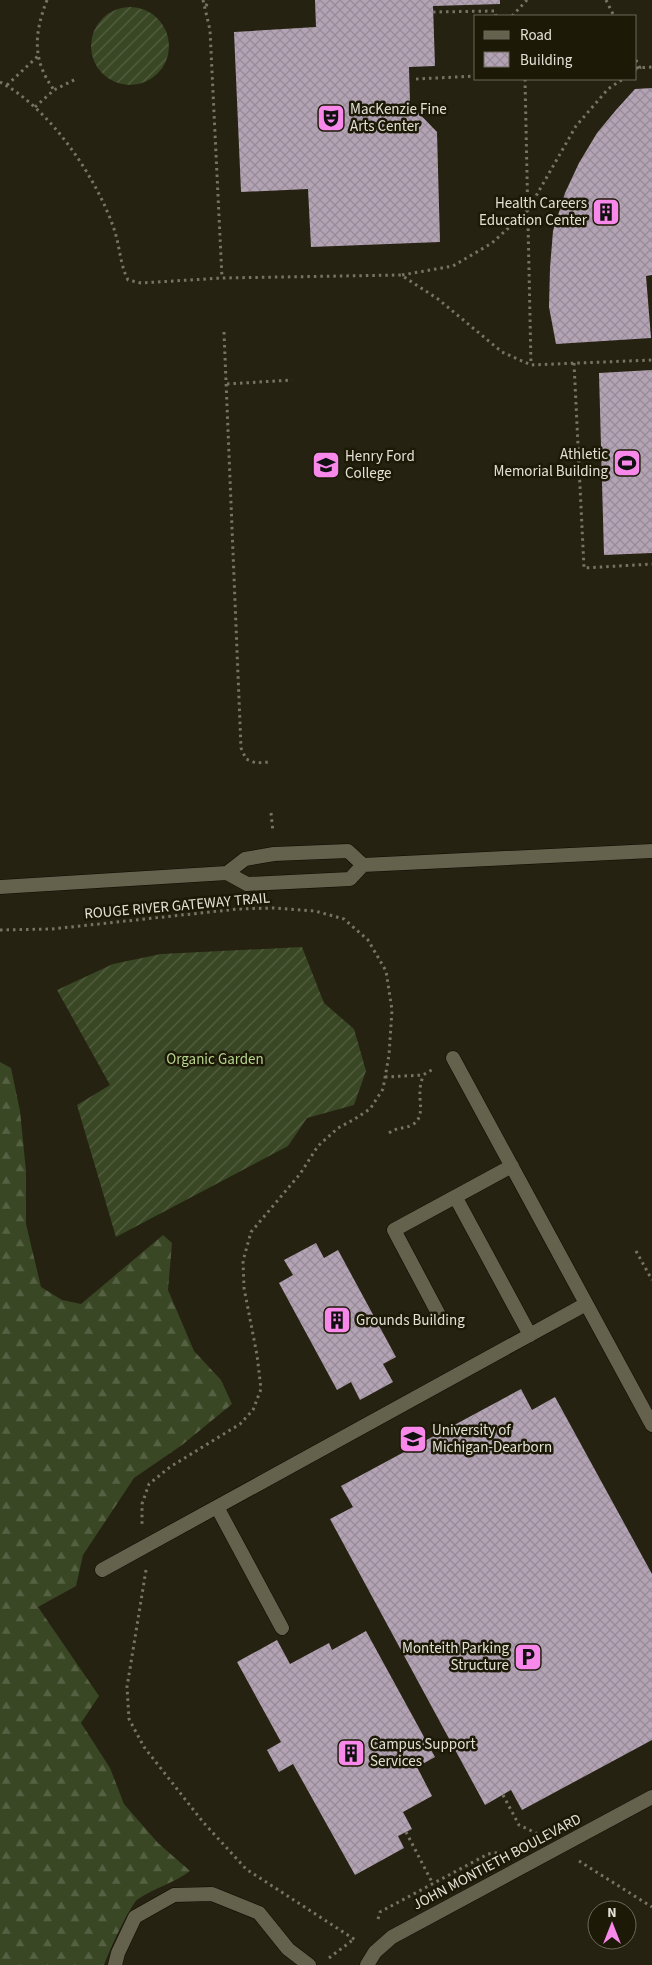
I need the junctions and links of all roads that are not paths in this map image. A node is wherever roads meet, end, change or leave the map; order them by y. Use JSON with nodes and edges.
{"nodes":[{"id":1,"x":652,"y":852,"type":"edge"},
{"id":2,"x":363,"y":865,"type":"junction"},
{"id":3,"x":227,"y":873,"type":"junction"},
{"id":4,"x":0,"y":887,"type":"edge"},
{"id":5,"x":453,"y":1058,"type":"road end"},
{"id":6,"x":512,"y":1166,"type":"junction"},
{"id":7,"x":456,"y":1198,"type":"junction"},
{"id":8,"x":586,"y":1304,"type":"junction"},
{"id":9,"x":438,"y":1313,"type":"dead end"},
{"id":10,"x":530,"y":1335,"type":"junction"},
{"id":11,"x":652,"y":1426,"type":"edge"},
{"id":12,"x":217,"y":1506,"type":"junction"},
{"id":13,"x":102,"y":1570,"type":"dead end"},
{"id":14,"x":282,"y":1628,"type":"dead end"},
{"id":15,"x":652,"y":1797,"type":"edge"},
{"id":16,"x":115,"y":1965,"type":"edge"},
{"id":17,"x":309,"y":1965,"type":"edge"},
{"id":18,"x":367,"y":1965,"type":"edge"}],
"edges":[{"from":1,"to":2,"type":"street"},
{"from":2,"to":3,"type":"street"},
{"from":2,"to":3,"type":"street"},
{"from":3,"to":4,"type":"street"},
{"from":5,"to":6,"type":"street"},
{"from":6,"to":7,"type":"street"},
{"from":6,"to":8,"type":"street"},
{"from":7,"to":9,"type":"street"},
{"from":7,"to":10,"type":"street"},
{"from":8,"to":10,"type":"street"},
{"from":8,"to":11,"type":"street"},
{"from":10,"to":12,"type":"street"},
{"from":12,"to":13,"type":"street"},
{"from":12,"to":14,"type":"street"},
{"from":15,"to":18,"type":"street","name":"JOHN MONTIETH BOULEVARD"},
{"from":16,"to":17,"type":"street"}]}
